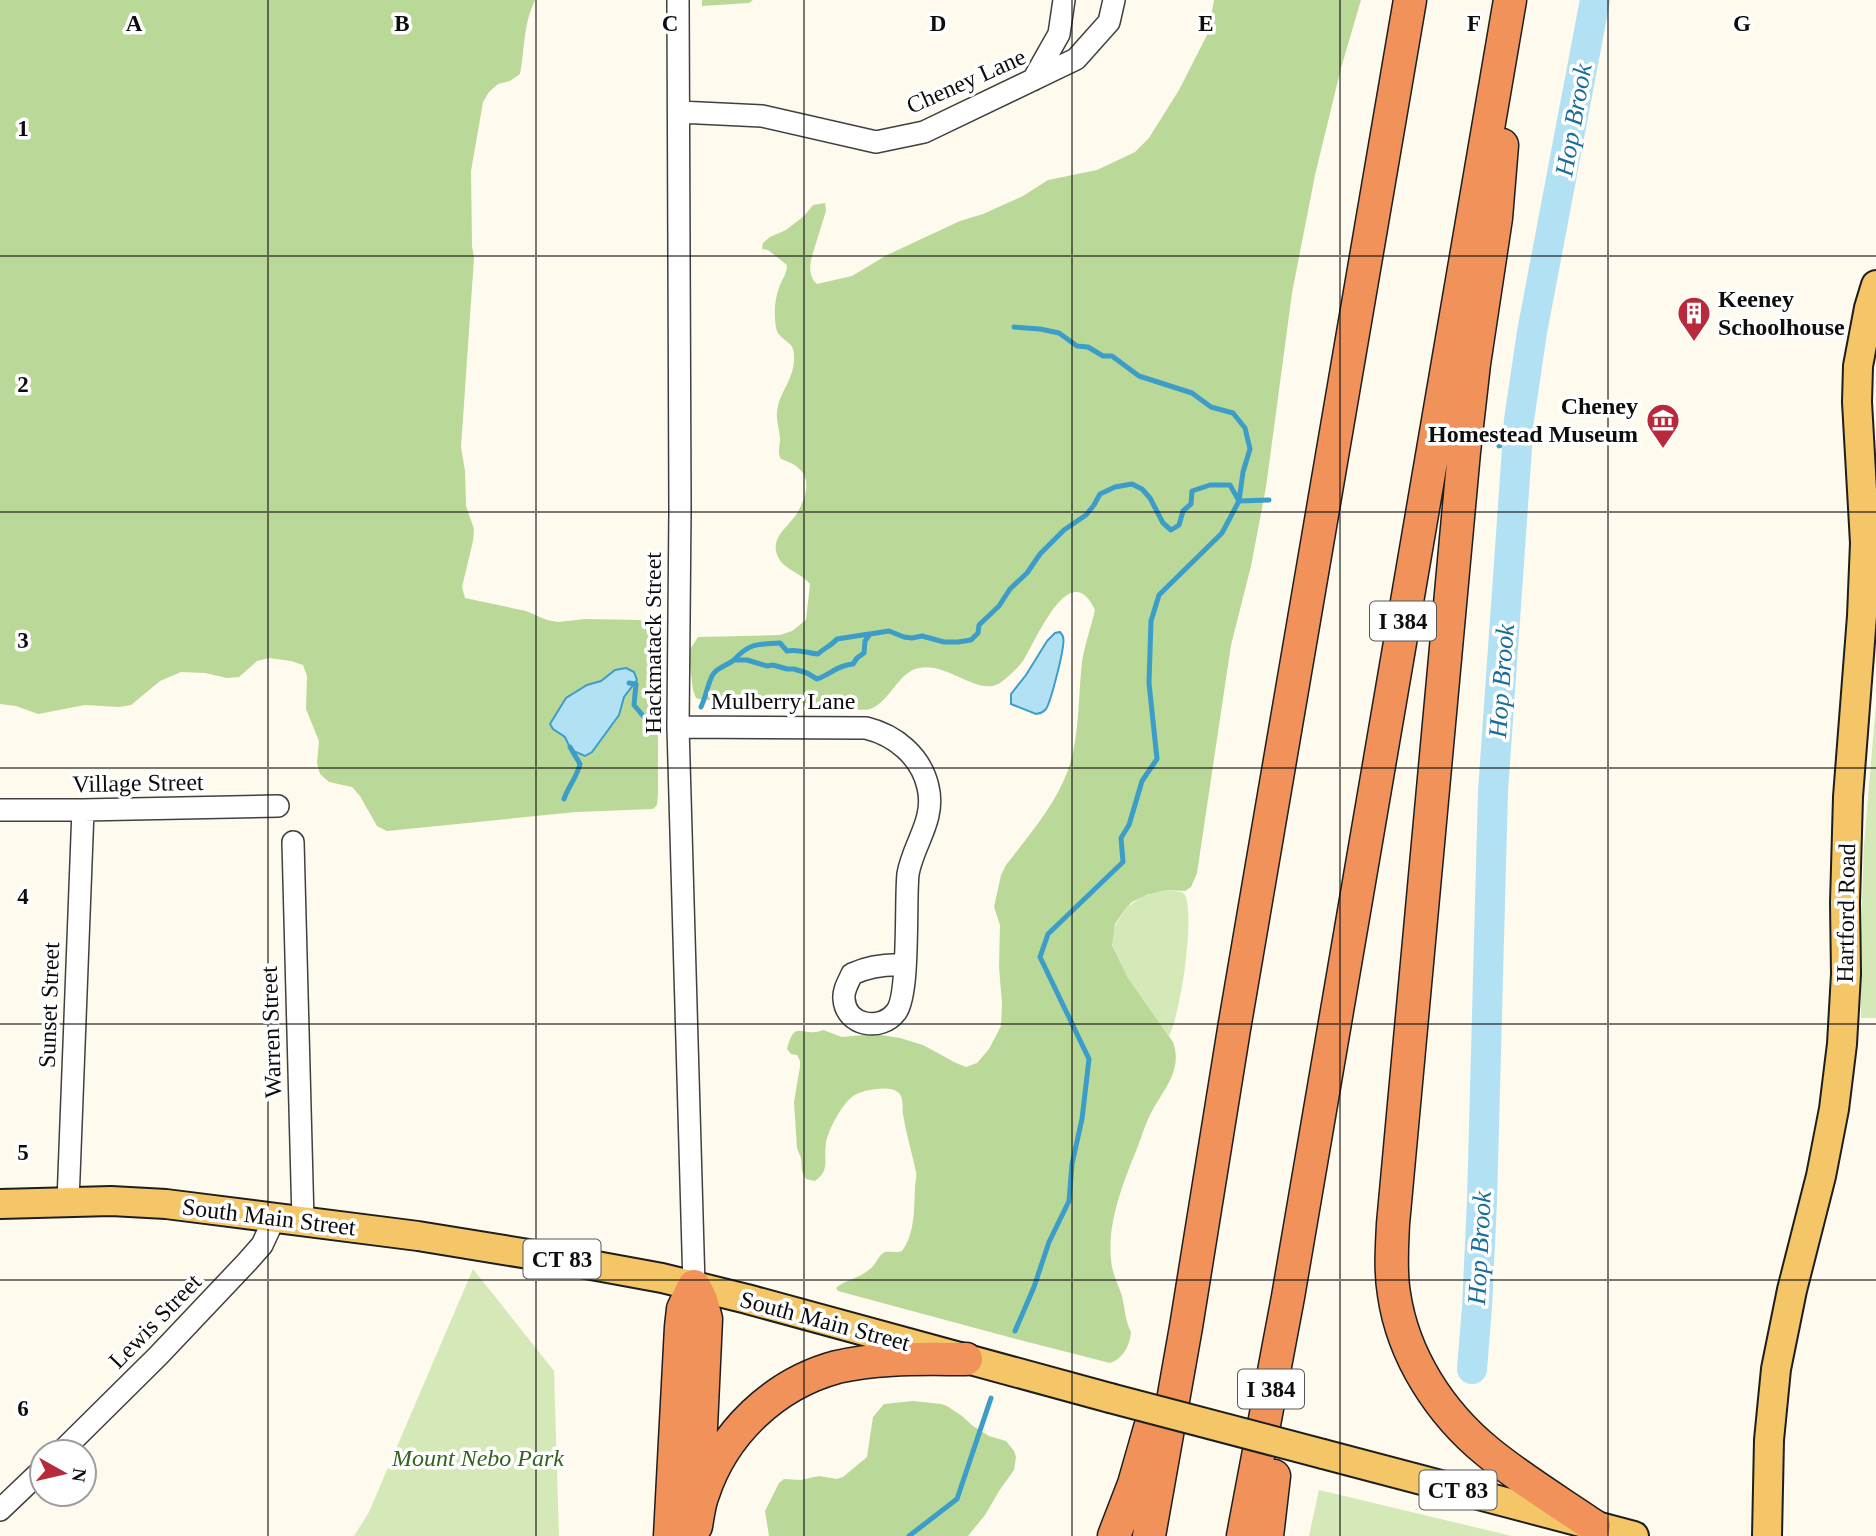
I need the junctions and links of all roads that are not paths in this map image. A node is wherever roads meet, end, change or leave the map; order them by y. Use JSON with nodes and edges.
{"nodes":[{"id":1,"x":678,"y":0,"type":"edge"},
{"id":2,"x":1064,"y":0,"type":"edge"},
{"id":3,"x":1114,"y":0,"type":"edge"},
{"id":4,"x":1410,"y":0,"type":"edge"},
{"id":5,"x":1510,"y":0,"type":"edge"},
{"id":6,"x":1499,"y":61,"type":"junction"},
{"id":7,"x":1033,"y":80,"type":"junction"},
{"id":8,"x":679,"y":112,"type":"junction"},
{"id":9,"x":1876,"y":285,"type":"edge"},
{"id":10,"x":678,"y":727,"type":"junction"},
{"id":11,"x":278,"y":806,"type":"dead end"},
{"id":12,"x":0,"y":810,"type":"edge"},
{"id":13,"x":83,"y":810,"type":"junction"},
{"id":14,"x":293,"y":842,"type":"dead end"},
{"id":15,"x":904,"y":965,"type":"dead end"},
{"id":16,"x":68,"y":1202,"type":"junction"},
{"id":17,"x":0,"y":1204,"type":"edge"},
{"id":18,"x":275,"y":1217,"type":"junction"},
{"id":19,"x":303,"y":1221,"type":"junction"},
{"id":20,"x":1200,"y":1241,"type":"junction"},
{"id":21,"x":1297,"y":1241,"type":"junction"},
{"id":22,"x":694,"y":1286,"type":"junction"},
{"id":23,"x":966,"y":1359,"type":"junction"},
{"id":24,"x":75,"y":1438,"type":"edge"},
{"id":25,"x":28,"y":1483,"type":"edge"},
{"id":26,"x":0,"y":1510,"type":"edge"},
{"id":27,"x":1594,"y":1526,"type":"junction"},
{"id":28,"x":687,"y":1533,"type":"edge"},
{"id":29,"x":1114,"y":1536,"type":"edge"},
{"id":30,"x":1149,"y":1536,"type":"edge"},
{"id":31,"x":1243,"y":1536,"type":"edge"},
{"id":32,"x":1267,"y":1536,"type":"edge"},
{"id":33,"x":1634,"y":1536,"type":"edge"},
{"id":34,"x":1767,"y":1536,"type":"edge"}],
"edges":[{"from":1,"to":8,"type":"street","name":"Hackmatack Street"},
{"from":2,"to":7,"type":"street"},
{"from":3,"to":7,"type":"street","name":"Cheney Lane"},
{"from":4,"to":20,"type":"highway"},
{"from":5,"to":6,"type":"highway","number":"I 384"},
{"from":6,"to":21,"type":"highway","number":"I 384"},
{"from":6,"to":27,"type":"highway"},
{"from":7,"to":8,"type":"street","name":"Cheney Lane"},
{"from":8,"to":10,"type":"street","name":"Hackmatack Street"},
{"from":9,"to":34,"type":"main road","name":"Hartford Road"},
{"from":10,"to":15,"type":"street","name":"Mulberry Lane"},
{"from":10,"to":22,"type":"street","name":"Hackmatack Street"},
{"from":11,"to":13,"type":"street","name":"Village Street"},
{"from":12,"to":13,"type":"street","name":"Village Street"},
{"from":13,"to":16,"type":"street","name":"Sunset Street"},
{"from":14,"to":19,"type":"street","name":"Warren Street"},
{"from":16,"to":17,"type":"main road","name":"South Main Street","number":"CT 83"},
{"from":16,"to":18,"type":"main road","name":"South Main Street","number":"CT 83"},
{"from":18,"to":19,"type":"main road","name":"South Main Street","number":"CT 83"},
{"from":18,"to":24,"type":"street","name":"Lewis Street"},
{"from":19,"to":22,"type":"main road","name":"South Main Street","number":"CT 83"},
{"from":20,"to":29,"type":"highway"},
{"from":20,"to":30,"type":"highway"},
{"from":21,"to":31,"type":"highway","number":"I 384"},
{"from":21,"to":32,"type":"highway"},
{"from":22,"to":23,"type":"main road","name":"South Main Street","number":"CT 83"},
{"from":22,"to":28,"type":"highway"},
{"from":23,"to":27,"type":"main road","name":"South Main Street","number":"CT 83","bridge":true},
{"from":23,"to":28,"type":"highway"},
{"from":25,"to":26,"type":"street"},
{"from":27,"to":33,"type":"main road","name":"South Main Street","number":"CT 83"}]}
